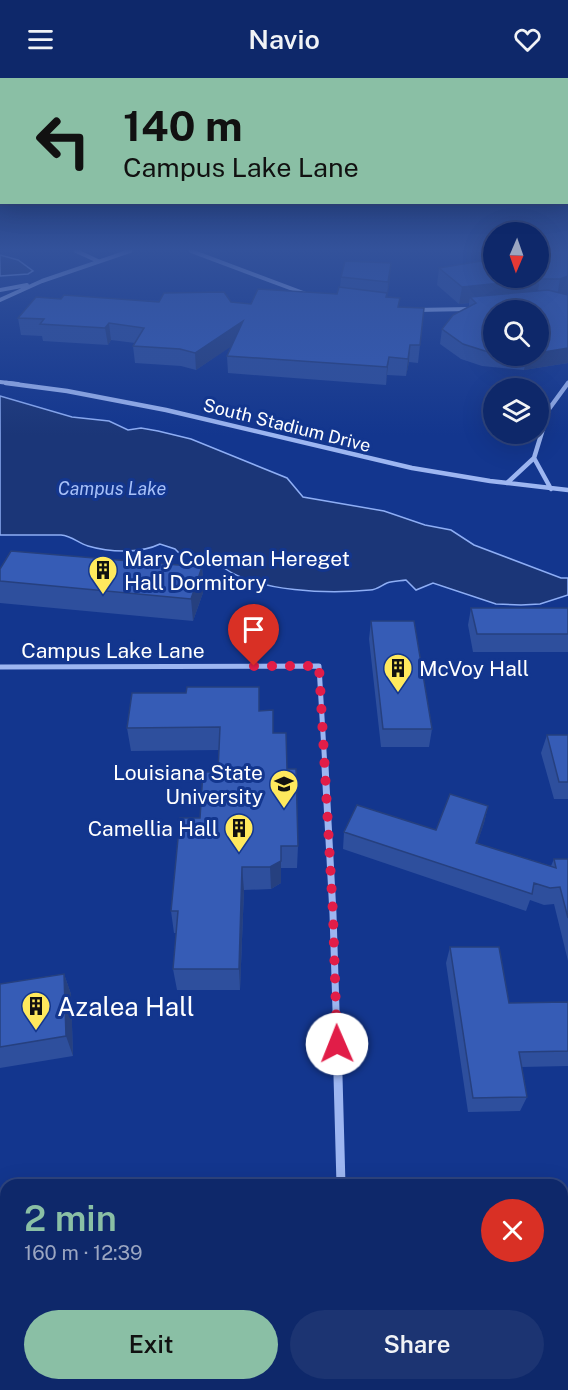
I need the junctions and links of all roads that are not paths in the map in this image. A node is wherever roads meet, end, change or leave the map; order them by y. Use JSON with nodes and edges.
{"nodes":[{"id":1,"x":0,"y":382,"type":"edge"},
{"id":2,"x":568,"y":383,"type":"edge"},
{"id":3,"x":534,"y":458,"type":"junction"},
{"id":4,"x":507,"y":483,"type":"junction"},
{"id":5,"x":551,"y":489,"type":"junction"},
{"id":6,"x":568,"y":490,"type":"edge"},
{"id":7,"x":0,"y":667,"type":"edge"},
{"id":8,"x":341,"y":1179,"type":"edge"}],
"edges":[{"from":1,"to":4,"type":"street","name":"South Stadium Drive"},
{"from":2,"to":3,"type":"street"},
{"from":3,"to":4,"type":"street"},
{"from":3,"to":5,"type":"street"},
{"from":4,"to":5,"type":"street","name":"South Stadium Drive"},
{"from":5,"to":6,"type":"street","name":"South Stadium Drive"},
{"from":7,"to":8,"type":"street","name":"Campus Lake Lane"}]}
